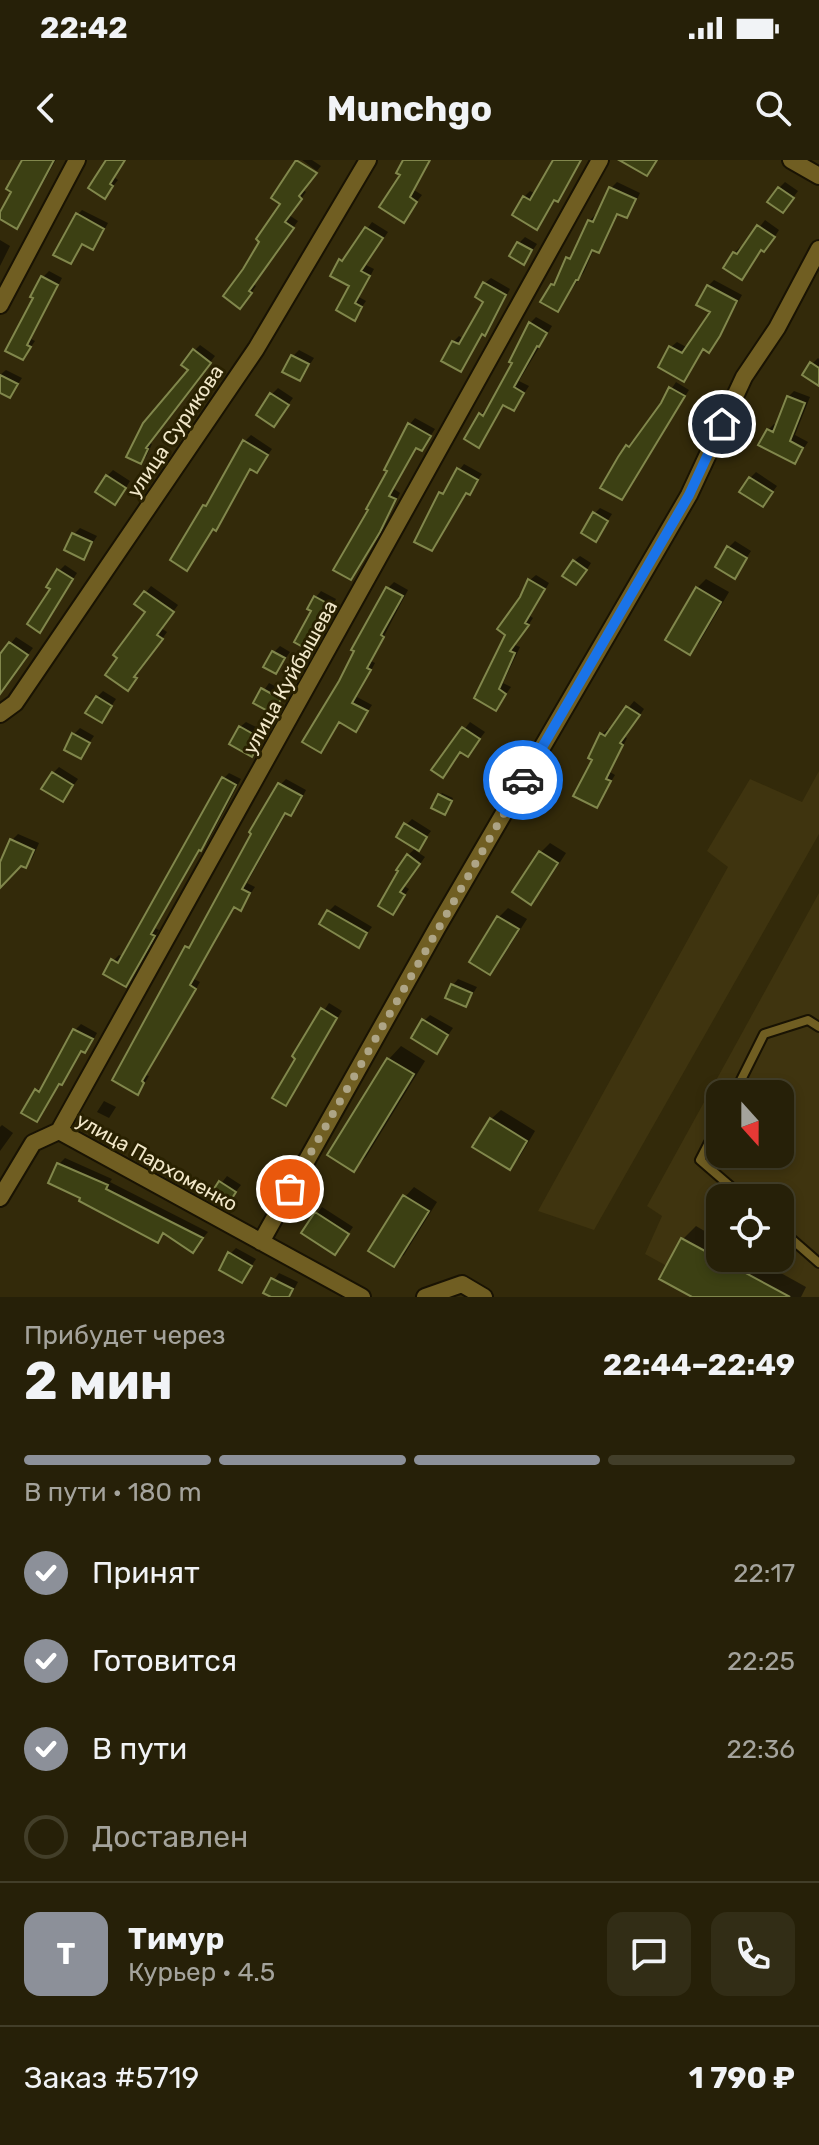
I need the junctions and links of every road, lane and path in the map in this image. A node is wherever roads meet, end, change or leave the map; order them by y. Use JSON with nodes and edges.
{"nodes":[{"id":1,"x":77,"y":160,"type":"edge"},
{"id":2,"x":368,"y":160,"type":"edge"},
{"id":3,"x":600,"y":160,"type":"edge"},
{"id":4,"x":791,"y":160,"type":"edge"},
{"id":5,"x":819,"y":176,"type":"edge"},
{"id":6,"x":819,"y":249,"type":"edge"},
{"id":7,"x":0,"y":305,"type":"edge"},
{"id":8,"x":0,"y":714,"type":"edge"},
{"id":9,"x":819,"y":1027,"type":"edge"},
{"id":10,"x":741,"y":1080,"type":"edge"},
{"id":11,"x":59,"y":1131,"type":"junction"},
{"id":12,"x":706,"y":1148,"type":"edge"},
{"id":13,"x":706,"y":1165,"type":"edge"},
{"id":14,"x":709,"y":1168,"type":"edge"},
{"id":15,"x":728,"y":1184,"type":"edge"},
{"id":16,"x":0,"y":1198,"type":"edge"},
{"id":17,"x":794,"y":1241,"type":"edge"},
{"id":18,"x":261,"y":1242,"type":"junction"},
{"id":19,"x":819,"y":1263,"type":"edge"},
{"id":20,"x":362,"y":1297,"type":"edge"},
{"id":21,"x":425,"y":1297,"type":"edge"},
{"id":22,"x":484,"y":1297,"type":"edge"}],
"edges":[{"from":1,"to":7,"type":"street"},
{"from":2,"to":8,"type":"street","name":"улица Сурикова"},
{"from":3,"to":11,"type":"street","name":"улица Куйбышева"},
{"from":4,"to":5,"type":"street"},
{"from":6,"to":18,"type":"street"},
{"from":9,"to":10,"type":"lane"},
{"from":11,"to":16,"type":"street","name":"улица Куйбышева"},
{"from":11,"to":18,"type":"street","name":"улица Пархоменко"},
{"from":12,"to":13,"type":"lane"},
{"from":14,"to":15,"type":"lane"},
{"from":17,"to":19,"type":"lane"},
{"from":18,"to":20,"type":"street","name":"улица Пархоменко"},
{"from":21,"to":22,"type":"street"}]}
